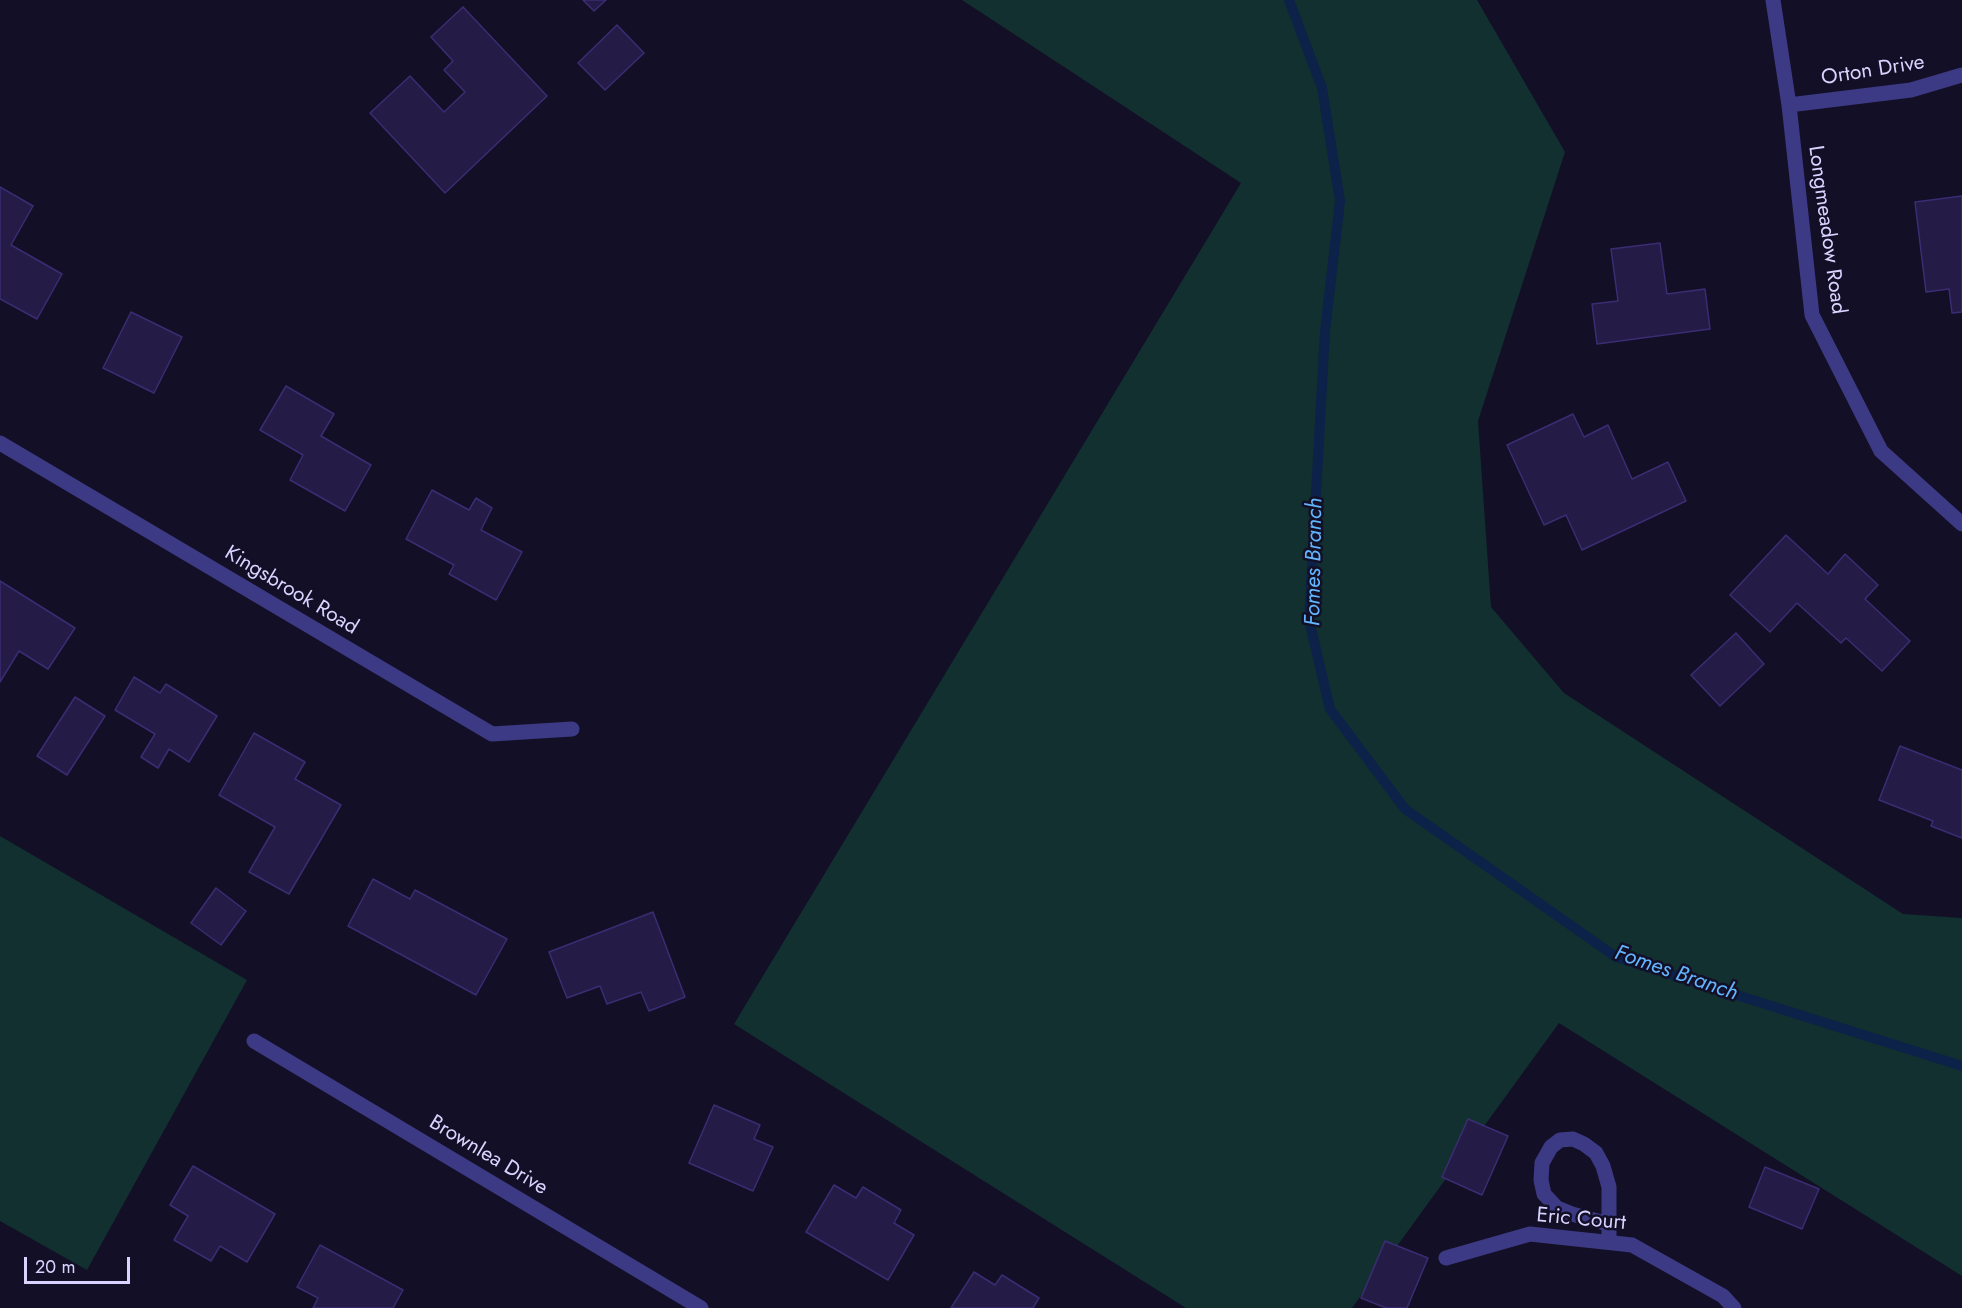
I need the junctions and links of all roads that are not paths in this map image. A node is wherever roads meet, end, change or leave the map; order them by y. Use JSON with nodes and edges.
{"nodes":[{"id":1,"x":1773,"y":0,"type":"edge"},
{"id":2,"x":1962,"y":75,"type":"edge"},
{"id":3,"x":1789,"y":105,"type":"junction"},
{"id":4,"x":0,"y":442,"type":"edge"},
{"id":5,"x":1962,"y":524,"type":"edge"},
{"id":6,"x":572,"y":729,"type":"dead end"},
{"id":7,"x":254,"y":1041,"type":"dead end"},
{"id":8,"x":1608,"y":1224,"type":"junction"},
{"id":9,"x":1608,"y":1242,"type":"junction"},
{"id":10,"x":1446,"y":1258,"type":"dead end"},
{"id":11,"x":701,"y":1308,"type":"edge"},
{"id":12,"x":1734,"y":1308,"type":"edge"}],
"edges":[{"from":1,"to":3,"type":"street","name":"Longmeadow Road"},
{"from":2,"to":3,"type":"street","name":"Orton Drive"},
{"from":3,"to":5,"type":"street","name":"Longmeadow Road"},
{"from":4,"to":6,"type":"street","name":"Kingsbrook Road"},
{"from":7,"to":11,"type":"street","name":"Brownlea Drive"},
{"from":8,"to":8,"type":"street"},
{"from":8,"to":9,"type":"street"},
{"from":9,"to":10,"type":"street","name":"Eric Court"},
{"from":9,"to":12,"type":"street","name":"Eric Court"}]}
